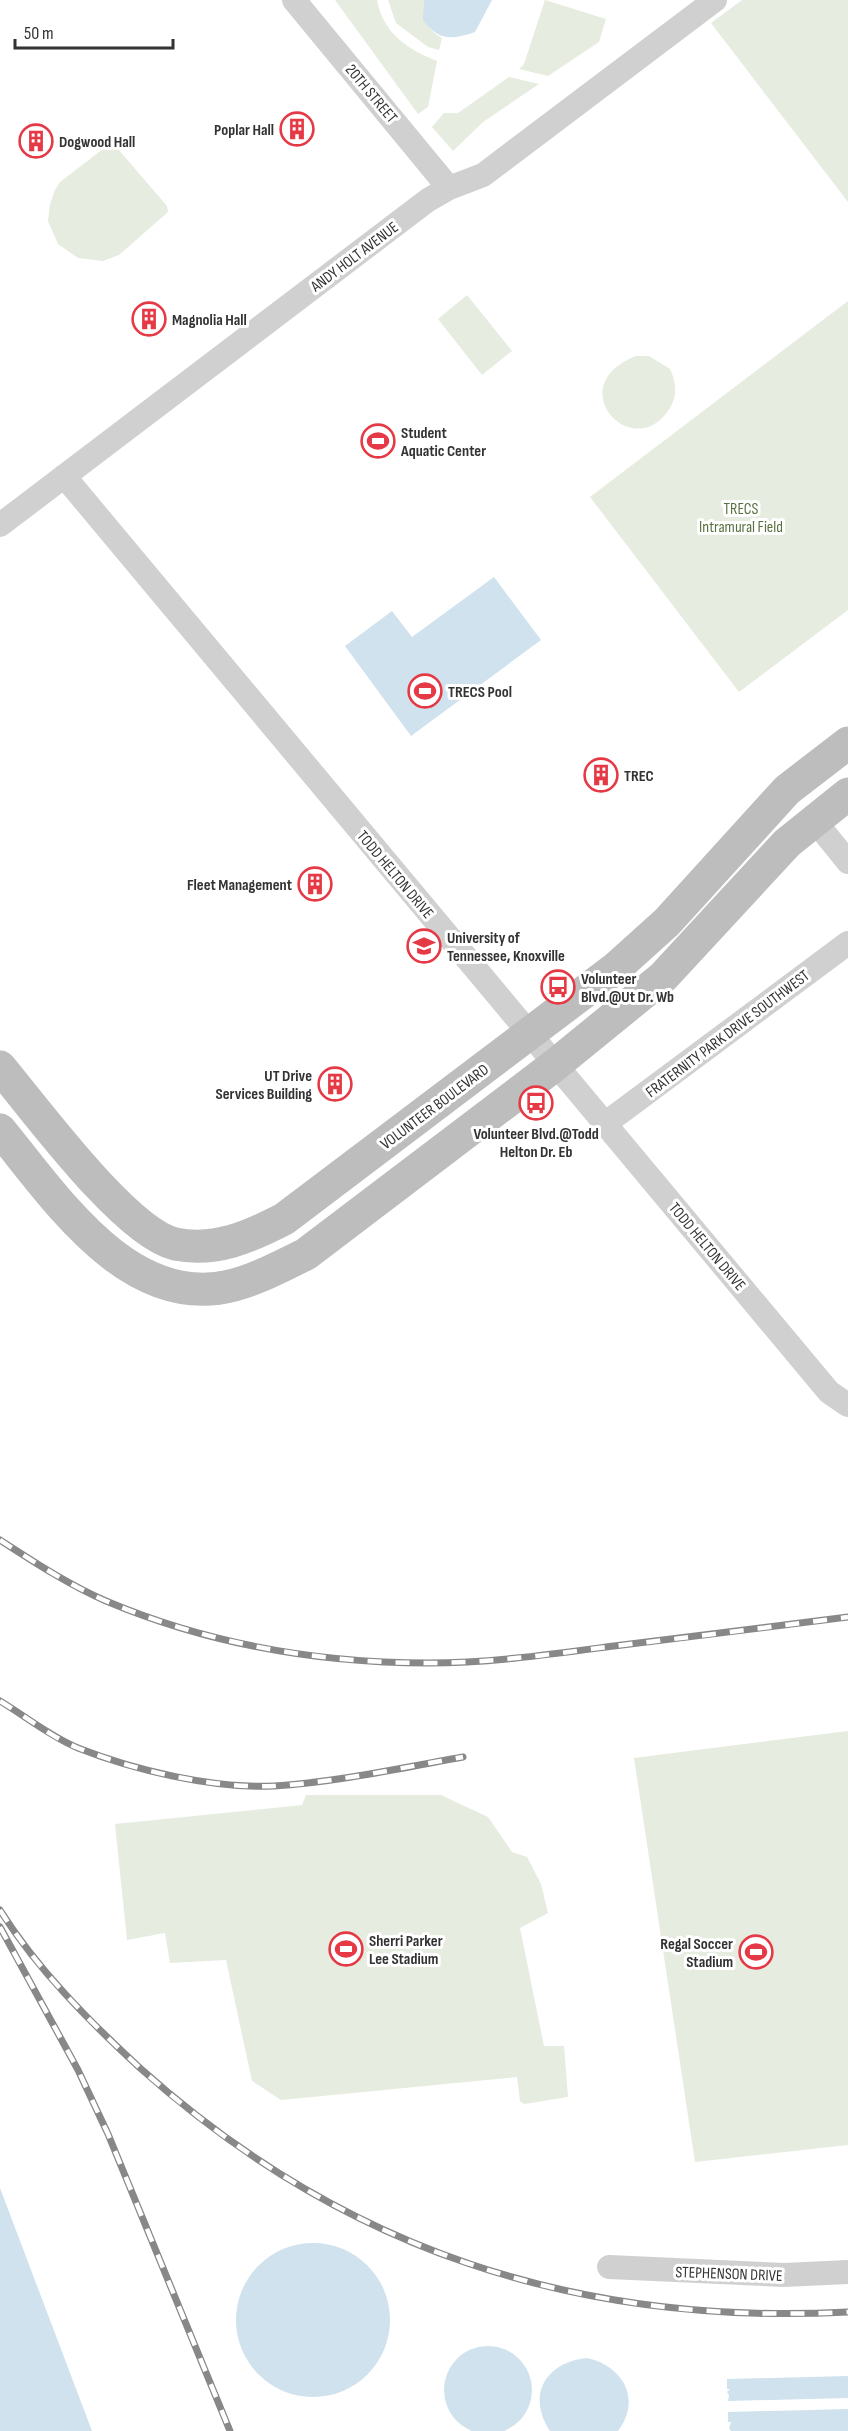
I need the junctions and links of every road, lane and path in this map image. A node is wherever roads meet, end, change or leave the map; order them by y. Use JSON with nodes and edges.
{"nodes":[{"id":1,"x":294,"y":0,"type":"edge"},
{"id":2,"x":715,"y":0,"type":"edge"},
{"id":3,"x":448,"y":188,"type":"junction"},
{"id":4,"x":64,"y":476,"type":"junction"},
{"id":5,"x":0,"y":525,"type":"edge"},
{"id":6,"x":848,"y":743,"type":"edge"},
{"id":7,"x":848,"y":794,"type":"edge"},
{"id":8,"x":814,"y":820,"type":"junction"},
{"id":9,"x":848,"y":862,"type":"edge"},
{"id":10,"x":848,"y":943,"type":"edge"},
{"id":11,"x":529,"y":1034,"type":"junction"},
{"id":12,"x":555,"y":1065,"type":"junction"},
{"id":13,"x":0,"y":1067,"type":"edge"},
{"id":14,"x":606,"y":1123,"type":"junction"},
{"id":15,"x":0,"y":1130,"type":"edge"},
{"id":16,"x":173,"y":1243,"type":"junction"},
{"id":17,"x":160,"y":1283,"type":"junction"},
{"id":18,"x":848,"y":1405,"type":"edge"},
{"id":19,"x":609,"y":2267,"type":"dead end"},
{"id":20,"x":848,"y":2272,"type":"edge"}],
"edges":[{"from":1,"to":3,"type":"street","name":"20TH STREET"},
{"from":2,"to":3,"type":"street","name":"ANDY HOLT AVENUE"},
{"from":3,"to":4,"type":"street","name":"ANDY HOLT AVENUE"},
{"from":4,"to":5,"type":"street","name":"ANDY HOLT AVENUE"},
{"from":4,"to":11,"type":"street","name":"TODD HELTON DRIVE"},
{"from":6,"to":11,"type":"street","name":"VOLUNTEER BOULEVARD"},
{"from":7,"to":8,"type":"street"},
{"from":8,"to":9,"type":"street"},
{"from":8,"to":12,"type":"street"},
{"from":10,"to":14,"type":"street","name":"FRATERNITY PARK DRIVE SOUTHWEST"},
{"from":11,"to":12,"type":"street","name":"TODD HELTON DRIVE"},
{"from":11,"to":16,"type":"street","name":"VOLUNTEER BOULEVARD"},
{"from":12,"to":14,"type":"street","name":"TODD HELTON DRIVE"},
{"from":12,"to":17,"type":"street"},
{"from":13,"to":16,"type":"street","name":"VOLUNTEER BOULEVARD"},
{"from":14,"to":18,"type":"street","name":"TODD HELTON DRIVE"},
{"from":15,"to":17,"type":"street"},
{"from":16,"to":17,"type":"street"},
{"from":19,"to":20,"type":"street","name":"STEPHENSON DRIVE"}]}
